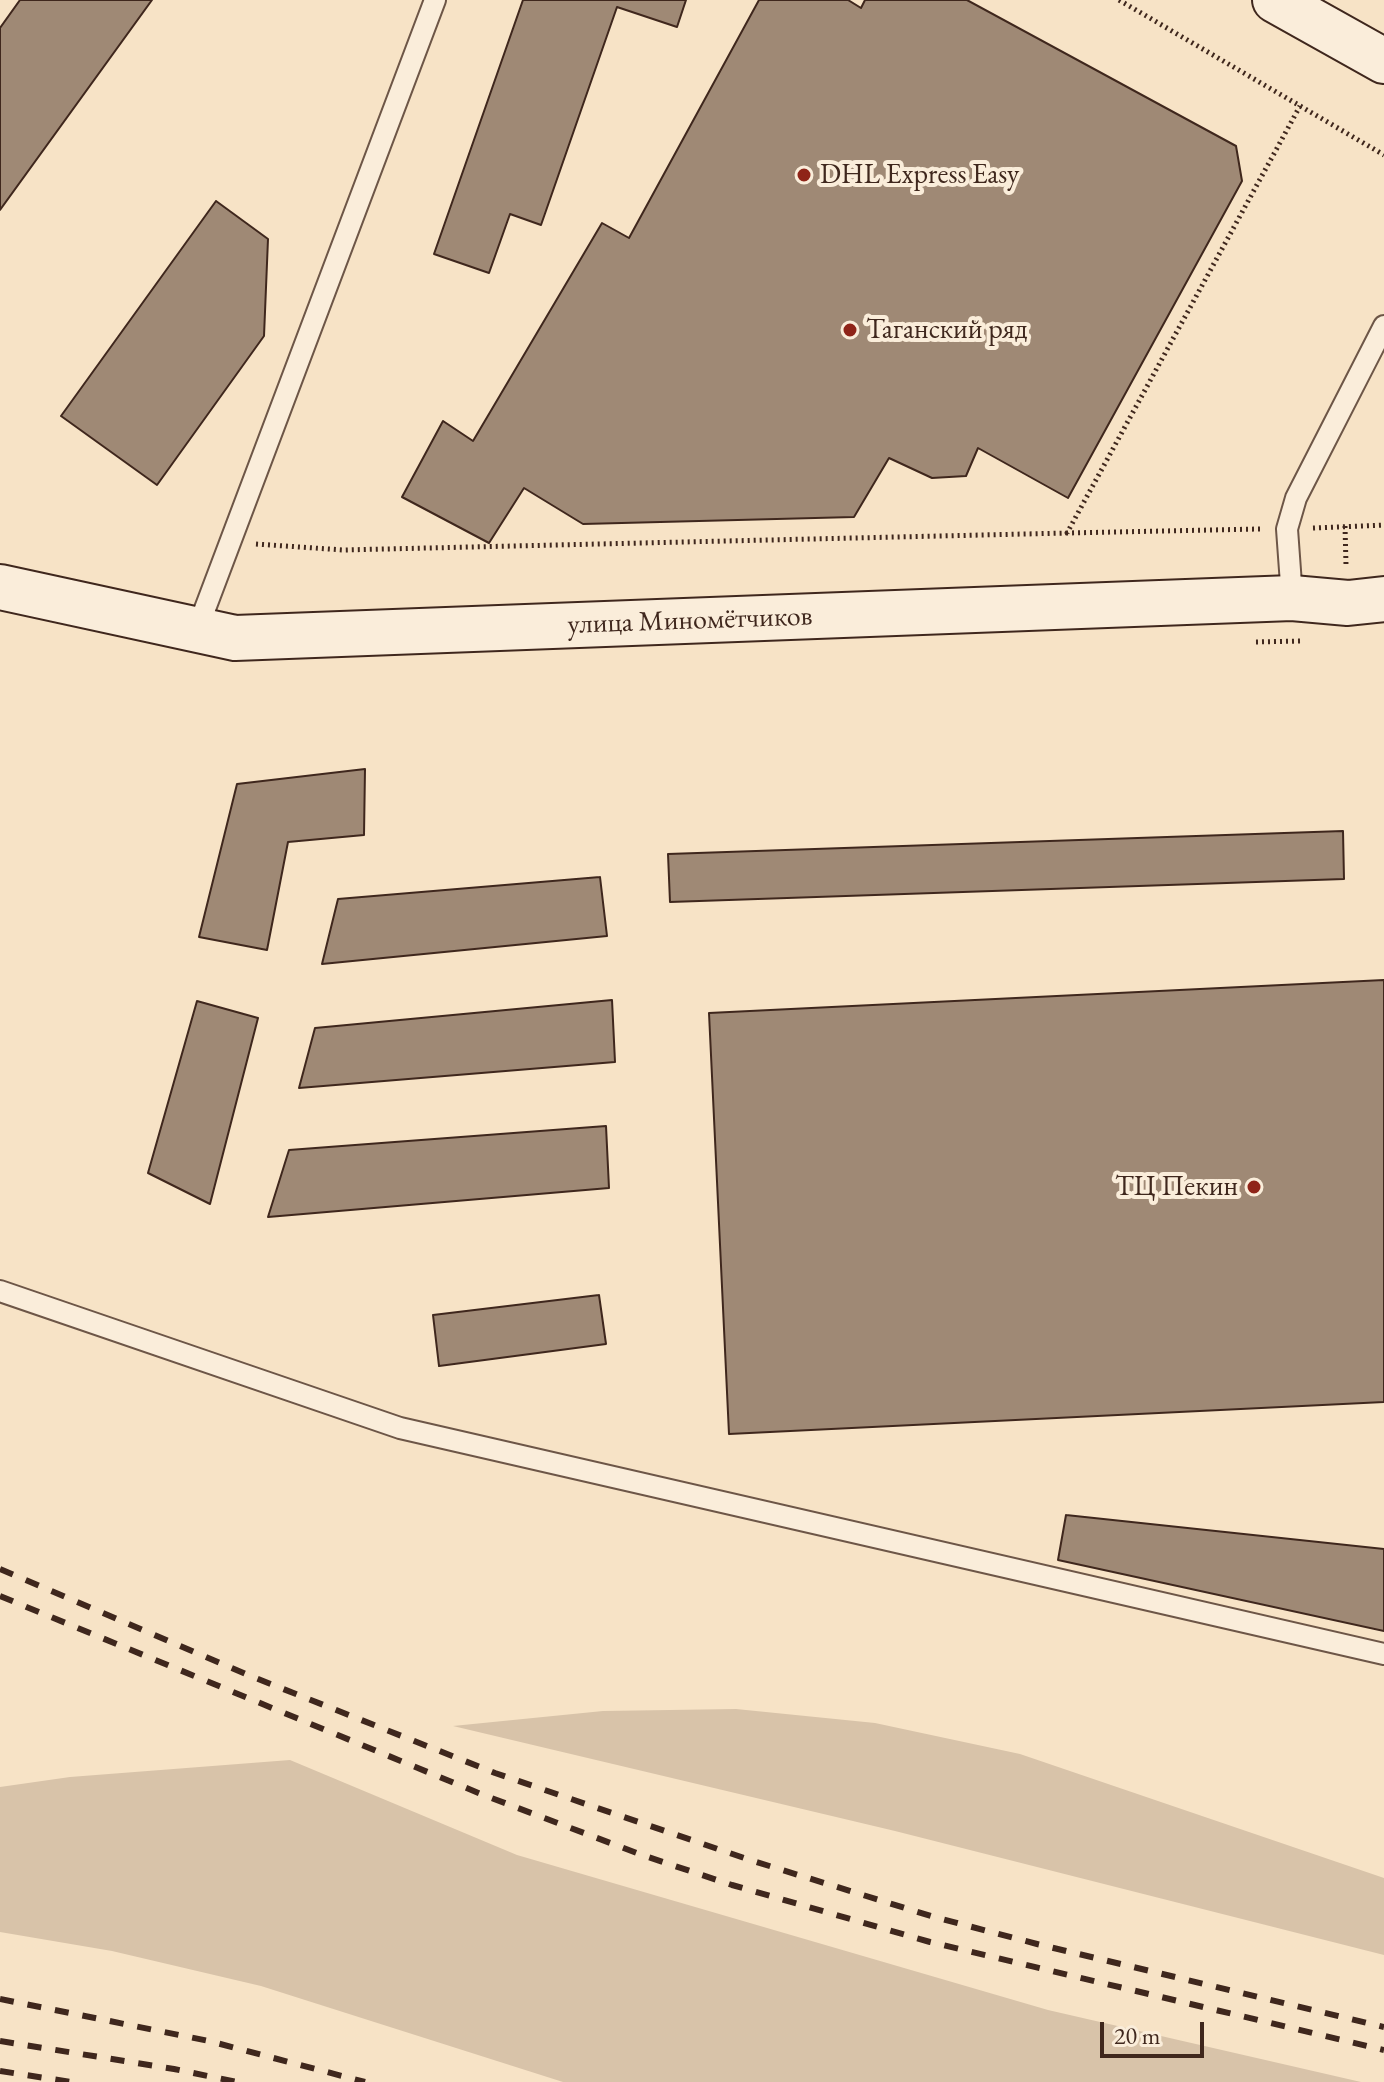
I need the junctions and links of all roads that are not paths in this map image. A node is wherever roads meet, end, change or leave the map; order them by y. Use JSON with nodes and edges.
{"nodes":[{"id":1,"x":435,"y":0,"type":"edge"},
{"id":2,"x":1275,"y":0,"type":"edge"},
{"id":3,"x":1384,"y":61,"type":"edge"},
{"id":4,"x":1384,"y":326,"type":"edge"},
{"id":5,"x":0,"y":587,"type":"edge"},
{"id":6,"x":1292,"y":598,"type":"junction"},
{"id":7,"x":1384,"y":599,"type":"edge"},
{"id":8,"x":197,"y":630,"type":"junction"},
{"id":9,"x":0,"y":1291,"type":"edge"},
{"id":10,"x":1384,"y":1654,"type":"edge"}],
"edges":[{"from":1,"to":8,"type":"lane"},
{"from":2,"to":3,"type":"street"},
{"from":4,"to":6,"type":"lane"},
{"from":5,"to":8,"type":"street","name":"улица Миномётчиков"},
{"from":6,"to":7,"type":"street","name":"улица Миномётчиков"},
{"from":6,"to":8,"type":"street","name":"улица Миномётчиков"},
{"from":9,"to":10,"type":"lane"}]}
